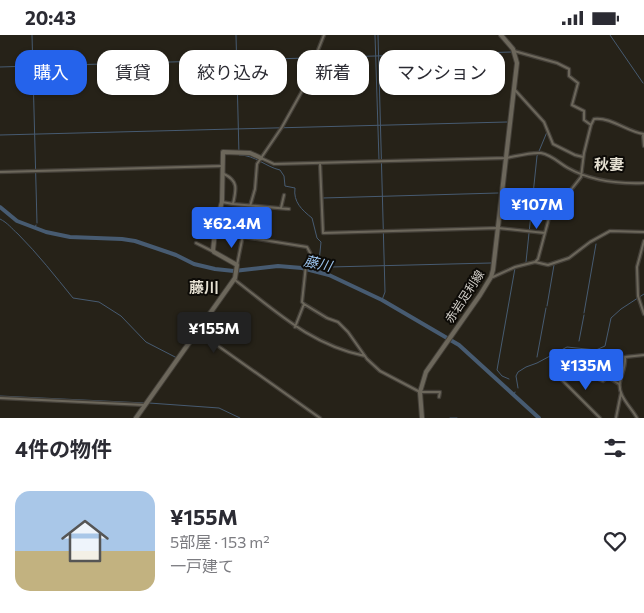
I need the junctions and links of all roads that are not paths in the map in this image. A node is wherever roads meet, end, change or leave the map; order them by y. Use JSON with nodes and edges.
{"nodes":[{"id":1,"x":324,"y":35,"type":"edge"},
{"id":2,"x":502,"y":35,"type":"edge"},
{"id":3,"x":514,"y":51,"type":"junction"},
{"id":4,"x":514,"y":90,"type":"junction"},
{"id":5,"x":591,"y":125,"type":"junction"},
{"id":6,"x":643,"y":134,"type":"edge"},
{"id":7,"x":644,"y":146,"type":"edge"},
{"id":8,"x":583,"y":157,"type":"junction"},
{"id":9,"x":261,"y":158,"type":"junction"},
{"id":10,"x":506,"y":158,"type":"junction"},
{"id":11,"x":320,"y":163,"type":"junction"},
{"id":12,"x":222,"y":166,"type":"junction"},
{"id":13,"x":0,"y":172,"type":"edge"},
{"id":14,"x":222,"y":173,"type":"junction"},
{"id":15,"x":582,"y":174,"type":"junction"},
{"id":16,"x":644,"y":183,"type":"edge"},
{"id":17,"x":284,"y":195,"type":"dead end"},
{"id":18,"x":222,"y":202,"type":"junction"},
{"id":19,"x":233,"y":205,"type":"junction"},
{"id":20,"x":250,"y":206,"type":"junction"},
{"id":21,"x":281,"y":208,"type":"junction"},
{"id":22,"x":289,"y":209,"type":"dead end"},
{"id":23,"x":498,"y":228,"type":"junction"},
{"id":24,"x":644,"y":231,"type":"edge"},
{"id":25,"x":545,"y":233,"type":"junction"},
{"id":26,"x":244,"y":237,"type":"junction"},
{"id":27,"x":644,"y":241,"type":"edge"},
{"id":28,"x":196,"y":243,"type":"dead end"},
{"id":29,"x":214,"y":252,"type":"junction"},
{"id":30,"x":535,"y":262,"type":"junction"},
{"id":31,"x":238,"y":265,"type":"junction"},
{"id":32,"x":491,"y":277,"type":"junction"},
{"id":33,"x":234,"y":279,"type":"junction"},
{"id":34,"x":304,"y":304,"type":"junction"},
{"id":35,"x":644,"y":314,"type":"edge"},
{"id":36,"x":295,"y":327,"type":"junction"},
{"id":37,"x":197,"y":331,"type":"junction"},
{"id":38,"x":644,"y":355,"type":"edge"},
{"id":39,"x":365,"y":356,"type":"junction"},
{"id":40,"x":619,"y":384,"type":"junction"},
{"id":41,"x":420,"y":392,"type":"junction"},
{"id":42,"x":621,"y":393,"type":"junction"},
{"id":43,"x":439,"y":397,"type":"dead end"},
{"id":44,"x":0,"y":398,"type":"edge"},
{"id":45,"x":145,"y":405,"type":"junction"},
{"id":46,"x":136,"y":418,"type":"edge"},
{"id":47,"x":320,"y":418,"type":"edge"},
{"id":48,"x":422,"y":418,"type":"edge"},
{"id":49,"x":600,"y":418,"type":"edge"},
{"id":50,"x":616,"y":418,"type":"edge"},
{"id":51,"x":637,"y":418,"type":"edge"}],
"edges":[{"from":1,"to":9,"type":"street"},
{"from":2,"to":3,"type":"main road"},
{"from":3,"to":4,"type":"main road","name":"赤岩足利線"},
{"from":3,"to":5,"type":"street"},
{"from":4,"to":8,"type":"street"},
{"from":4,"to":10,"type":"main road","name":"赤岩足利線"},
{"from":5,"to":6,"type":"street"},
{"from":5,"to":8,"type":"street"},
{"from":6,"to":7,"type":"street"},
{"from":8,"to":15,"type":"street"},
{"from":9,"to":11,"type":"street"},
{"from":9,"to":12,"type":"main road"},
{"from":9,"to":20,"type":"street"},
{"from":10,"to":11,"type":"street"},
{"from":10,"to":15,"type":"street"},
{"from":10,"to":23,"type":"main road","name":"赤岩足利線"},
{"from":11,"to":23,"type":"street"},
{"from":12,"to":13,"type":"street"},
{"from":12,"to":14,"type":"main road"},
{"from":14,"to":18,"type":"main road"},
{"from":14,"to":19,"type":"street"},
{"from":15,"to":16,"type":"street"},
{"from":15,"to":25,"type":"street"},
{"from":17,"to":21,"type":"street"},
{"from":18,"to":19,"type":"street"},
{"from":18,"to":29,"type":"main road"},
{"from":19,"to":20,"type":"street"},
{"from":20,"to":21,"type":"street"},
{"from":20,"to":26,"type":"street"},
{"from":21,"to":22,"type":"street"},
{"from":23,"to":25,"type":"street"},
{"from":23,"to":32,"type":"main road","name":"赤岩足利線"},
{"from":24,"to":30,"type":"street"},
{"from":25,"to":30,"type":"street"},
{"from":26,"to":31,"type":"street"},
{"from":26,"to":34,"type":"street"},
{"from":27,"to":35,"type":"street"},
{"from":28,"to":29,"type":"street"},
{"from":29,"to":31,"type":"main road"},
{"from":30,"to":32,"type":"street"},
{"from":31,"to":33,"type":"main road"},
{"from":32,"to":41,"type":"main road","name":"赤岩足利線"},
{"from":33,"to":36,"type":"street"},
{"from":33,"to":37,"type":"main road"},
{"from":34,"to":36,"type":"street"},
{"from":34,"to":39,"type":"street"},
{"from":36,"to":39,"type":"street"},
{"from":37,"to":45,"type":"main road"},
{"from":37,"to":47,"type":"street"},
{"from":38,"to":40,"type":"street"},
{"from":39,"to":41,"type":"street"},
{"from":40,"to":42,"type":"street"},
{"from":40,"to":49,"type":"street"},
{"from":41,"to":43,"type":"street"},
{"from":41,"to":48,"type":"main road","name":"赤岩足利線"},
{"from":42,"to":50,"type":"street"},
{"from":42,"to":51,"type":"street"},
{"from":44,"to":45,"type":"street"},
{"from":45,"to":46,"type":"main road"}]}
